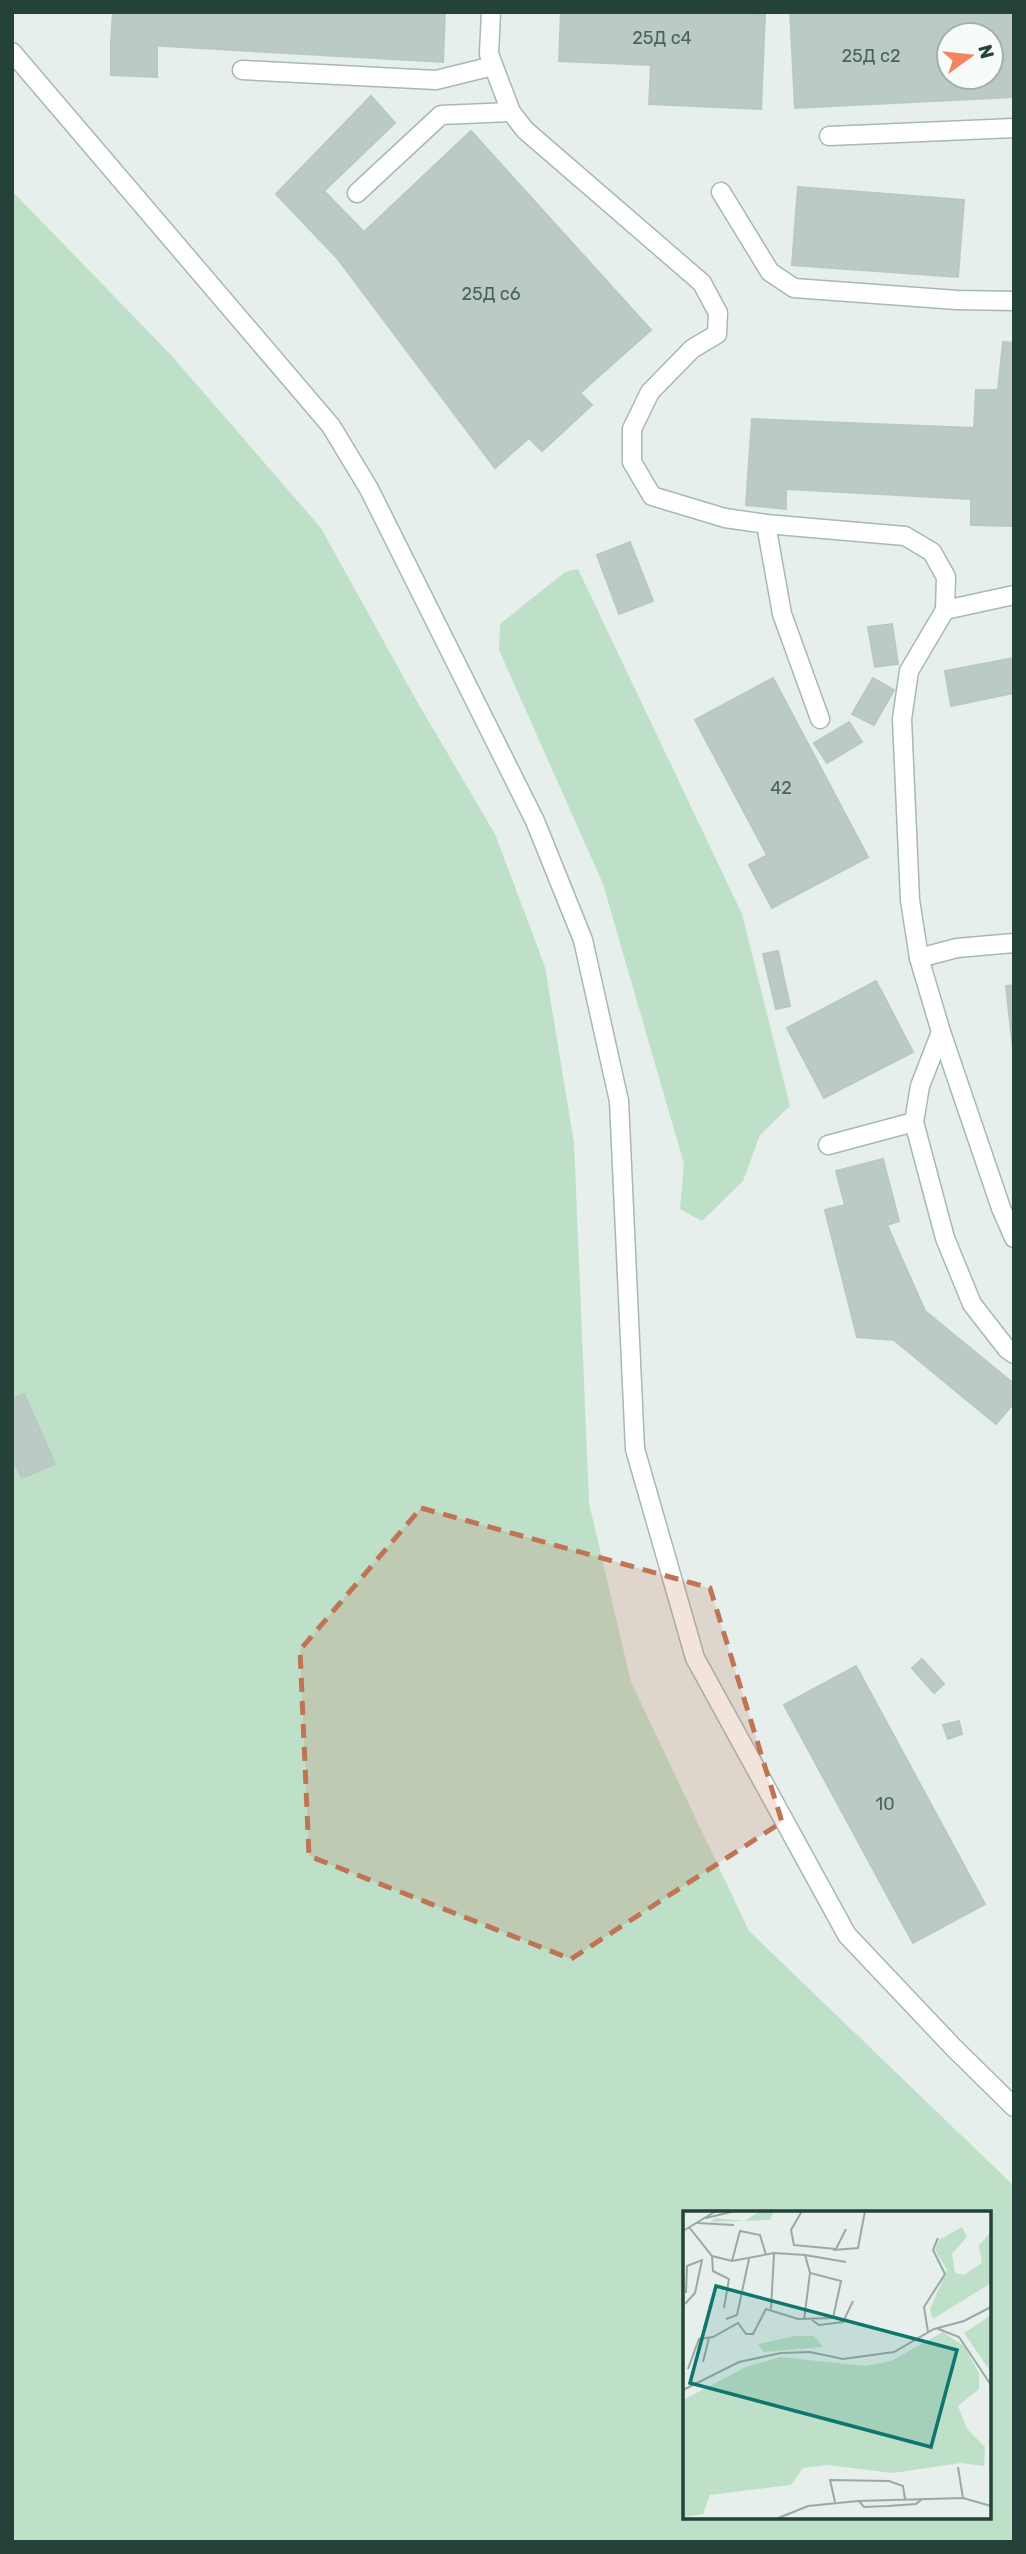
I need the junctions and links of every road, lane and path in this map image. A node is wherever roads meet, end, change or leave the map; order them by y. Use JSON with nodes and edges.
{"nodes":[{"id":1,"x":491,"y":12,"type":"edge"},
{"id":2,"x":12,"y":52,"type":"edge"},
{"id":3,"x":493,"y":66,"type":"junction"},
{"id":4,"x":242,"y":70,"type":"dead end"},
{"id":5,"x":511,"y":112,"type":"junction"},
{"id":6,"x":1014,"y":128,"type":"edge"},
{"id":7,"x":829,"y":136,"type":"dead end"},
{"id":8,"x":721,"y":192,"type":"dead end"},
{"id":9,"x":357,"y":193,"type":"dead end"},
{"id":10,"x":1014,"y":300,"type":"edge"},
{"id":11,"x":766,"y":524,"type":"junction"},
{"id":12,"x":1014,"y":595,"type":"edge"},
{"id":13,"x":945,"y":610,"type":"junction"},
{"id":14,"x":820,"y":719,"type":"dead end"},
{"id":15,"x":1014,"y":943,"type":"edge"},
{"id":16,"x":919,"y":958,"type":"junction"},
{"id":17,"x":942,"y":1032,"type":"junction"},
{"id":18,"x":914,"y":1122,"type":"junction"},
{"id":19,"x":828,"y":1145,"type":"dead end"},
{"id":20,"x":1014,"y":1238,"type":"edge"},
{"id":21,"x":1014,"y":1354,"type":"edge"},
{"id":22,"x":1014,"y":2107,"type":"edge"}],
"edges":[{"from":1,"to":3,"type":"lane"},
{"from":2,"to":22,"type":"lane"},
{"from":3,"to":4,"type":"lane"},
{"from":3,"to":5,"type":"lane"},
{"from":5,"to":9,"type":"lane"},
{"from":5,"to":11,"type":"lane"},
{"from":6,"to":7,"type":"lane"},
{"from":8,"to":10,"type":"lane"},
{"from":11,"to":13,"type":"lane"},
{"from":11,"to":14,"type":"lane"},
{"from":12,"to":13,"type":"lane"},
{"from":13,"to":16,"type":"lane"},
{"from":15,"to":16,"type":"lane"},
{"from":16,"to":17,"type":"lane"},
{"from":17,"to":18,"type":"lane"},
{"from":17,"to":20,"type":"lane"},
{"from":18,"to":19,"type":"lane"},
{"from":18,"to":21,"type":"lane"}]}
